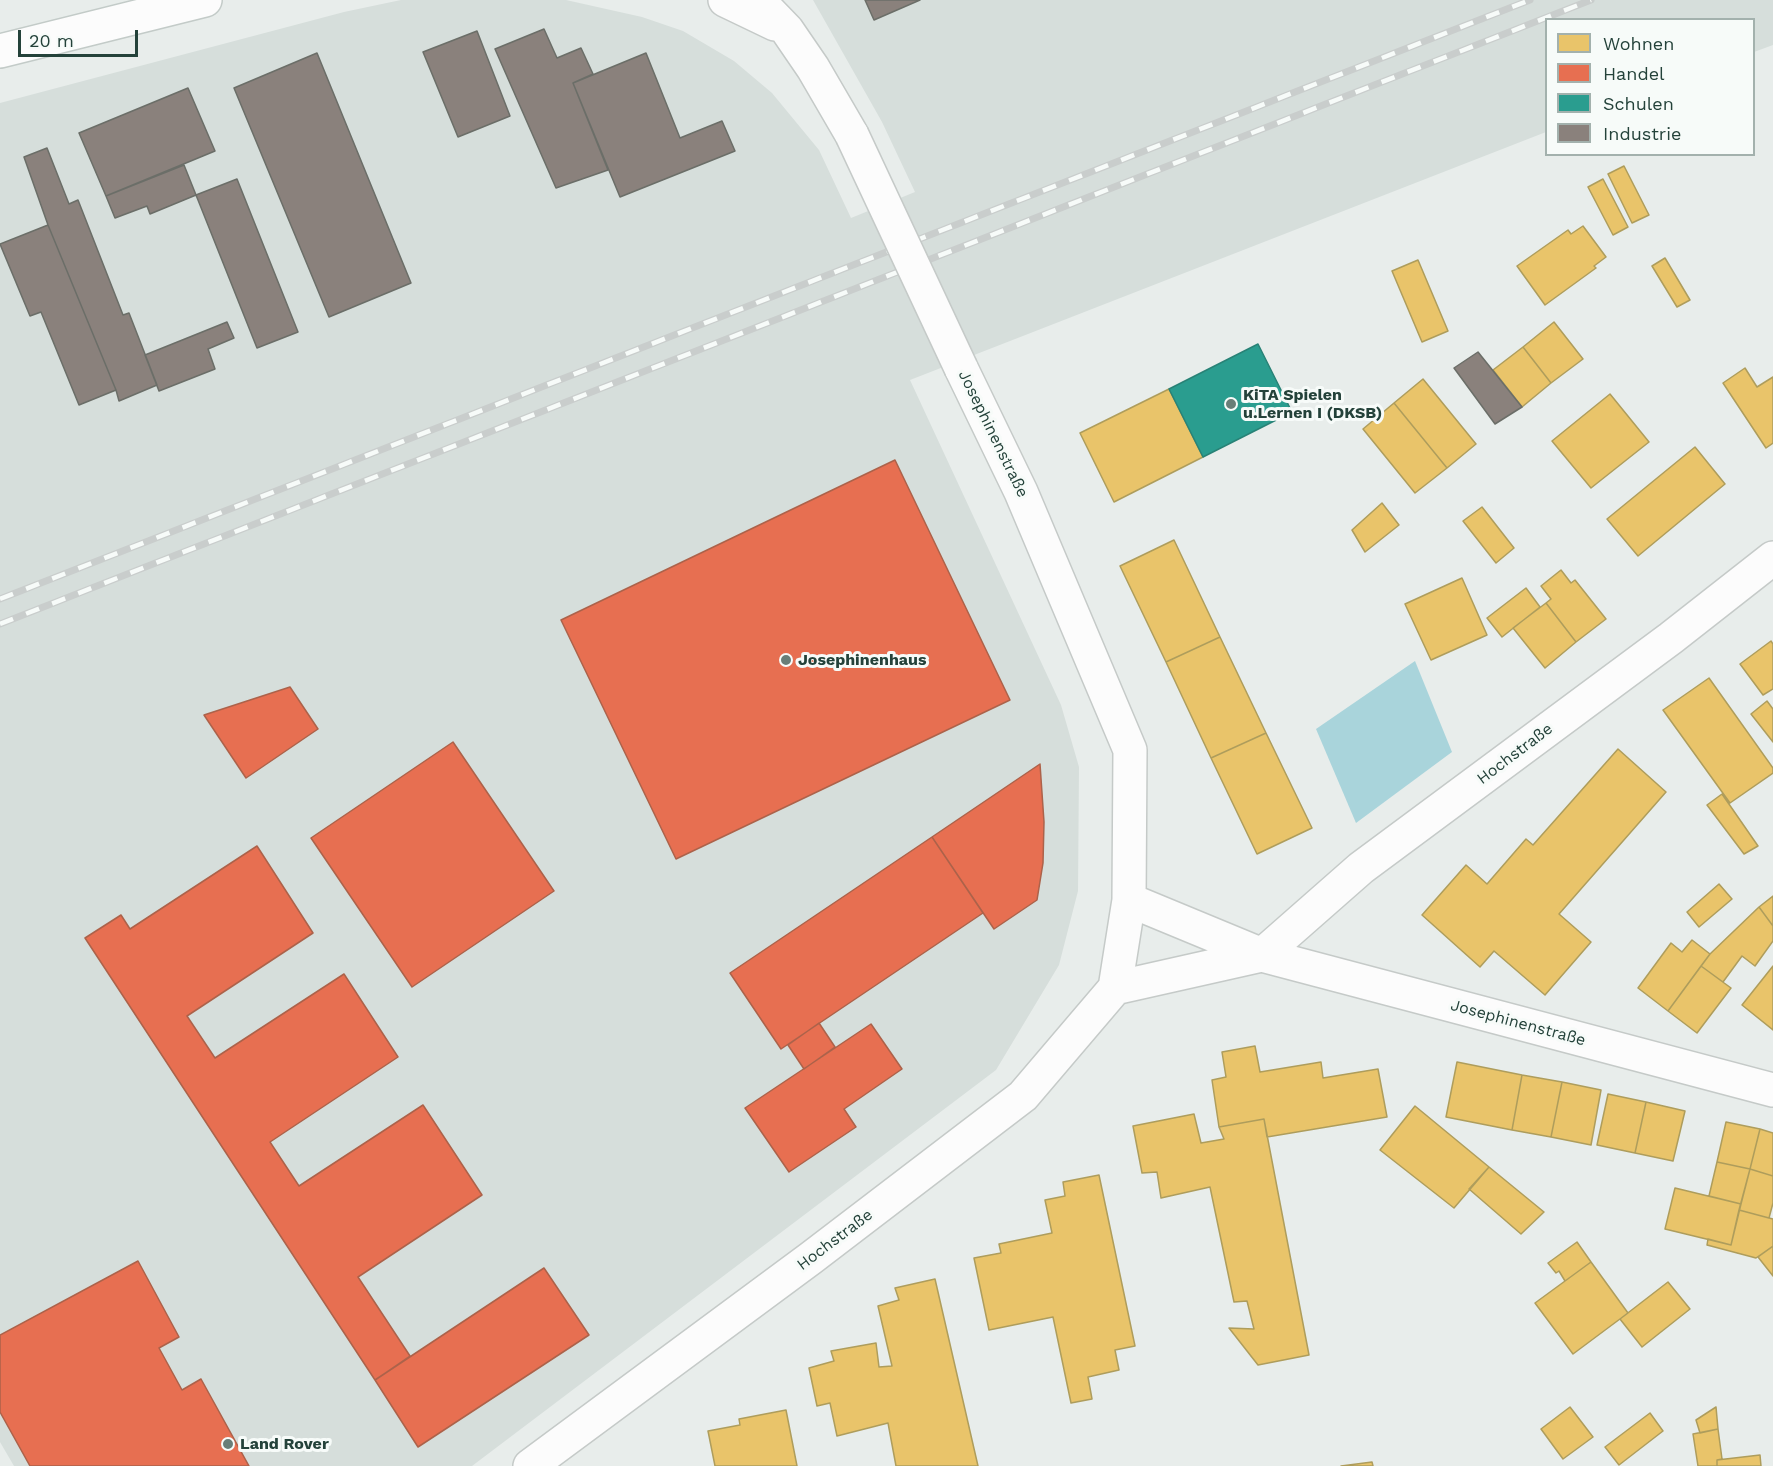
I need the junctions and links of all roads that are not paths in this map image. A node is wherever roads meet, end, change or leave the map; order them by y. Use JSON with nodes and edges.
{"nodes":[{"id":1,"x":205,"y":0,"type":"edge"},
{"id":2,"x":725,"y":0,"type":"edge"},
{"id":3,"x":758,"y":0,"type":"edge"},
{"id":4,"x":787,"y":30,"type":"junction"},
{"id":5,"x":0,"y":51,"type":"edge"},
{"id":6,"x":1773,"y":558,"type":"edge"},
{"id":7,"x":1129,"y":900,"type":"junction"},
{"id":8,"x":1262,"y":955,"type":"junction"},
{"id":9,"x":1115,"y":988,"type":"junction"},
{"id":10,"x":1773,"y":1090,"type":"edge"},
{"id":11,"x":530,"y":1466,"type":"edge"}],
"edges":[{"from":1,"to":5,"type":"street"},
{"from":2,"to":4,"type":"street"},
{"from":3,"to":4,"type":"street","name":"Josephinenstraße"},
{"from":4,"to":7,"type":"street","name":"Josephinenstraße","bridge":true},
{"from":6,"to":8,"type":"street","name":"Hochstraße"},
{"from":7,"to":8,"type":"street"},
{"from":7,"to":9,"type":"street"},
{"from":8,"to":9,"type":"street","name":"Hochstraße"},
{"from":8,"to":10,"type":"street","name":"Josephinenstraße"},
{"from":9,"to":11,"type":"street","name":"Hochstraße"}]}
